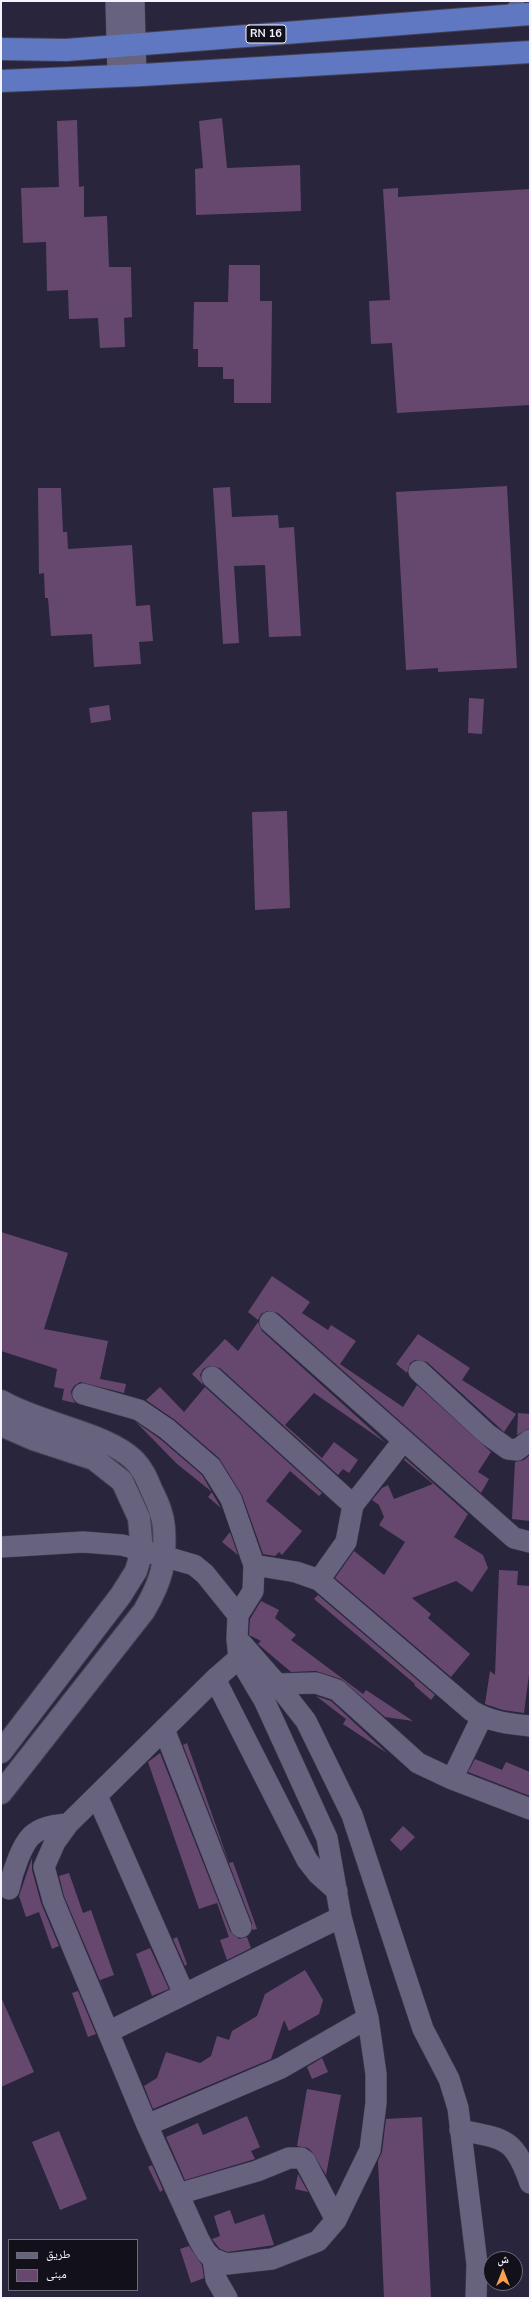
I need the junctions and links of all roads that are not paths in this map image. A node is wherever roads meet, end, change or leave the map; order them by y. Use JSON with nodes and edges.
{"nodes":[{"id":1,"x":116,"y":1,"type":"edge"},
{"id":2,"x":134,"y":1,"type":"edge"},
{"id":3,"x":512,"y":8,"type":"edge"},
{"id":4,"x":530,"y":14,"type":"edge"},
{"id":5,"x":125,"y":45,"type":"junction"},
{"id":6,"x":1,"y":49,"type":"edge"},
{"id":7,"x":530,"y":52,"type":"edge"},
{"id":8,"x":127,"y":76,"type":"junction"},
{"id":9,"x":1,"y":81,"type":"edge"},
{"id":10,"x":270,"y":1322,"type":"dead end"},
{"id":11,"x":419,"y":1371,"type":"dead end"},
{"id":12,"x":212,"y":1377,"type":"dead end"},
{"id":13,"x":83,"y":1394,"type":"dead end"},
{"id":14,"x":1,"y":1401,"type":"edge"},
{"id":15,"x":1,"y":1425,"type":"edge"},
{"id":16,"x":530,"y":1440,"type":"edge"},
{"id":17,"x":403,"y":1441,"type":"junction"},
{"id":18,"x":353,"y":1505,"type":"junction"},
{"id":19,"x":530,"y":1542,"type":"edge"},
{"id":20,"x":1,"y":1547,"type":"edge"},
{"id":21,"x":142,"y":1551,"type":"junction"},
{"id":22,"x":166,"y":1557,"type":"junction"},
{"id":23,"x":254,"y":1565,"type":"junction"},
{"id":24,"x":319,"y":1580,"type":"junction"},
{"id":25,"x":238,"y":1615,"type":"junction"},
{"id":26,"x":238,"y":1649,"type":"junction"},
{"id":27,"x":215,"y":1679,"type":"junction"},
{"id":28,"x":277,"y":1684,"type":"junction"},
{"id":29,"x":482,"y":1717,"type":"junction"},
{"id":30,"x":530,"y":1726,"type":"edge"},
{"id":31,"x":164,"y":1729,"type":"junction"},
{"id":32,"x":1,"y":1752,"type":"edge"},
{"id":33,"x":452,"y":1779,"type":"junction"},
{"id":34,"x":1,"y":1793,"type":"edge"},
{"id":35,"x":97,"y":1796,"type":"junction"},
{"id":36,"x":530,"y":1809,"type":"edge"},
{"id":37,"x":68,"y":1824,"type":"junction"},
{"id":38,"x":9,"y":1889,"type":"dead end"},
{"id":39,"x":337,"y":1891,"type":"junction"},
{"id":40,"x":341,"y":1917,"type":"junction"},
{"id":41,"x":241,"y":1927,"type":"dead end"},
{"id":42,"x":184,"y":1994,"type":"junction"},
{"id":43,"x":368,"y":2018,"type":"junction"},
{"id":44,"x":108,"y":2032,"type":"junction"},
{"id":45,"x":147,"y":2125,"type":"junction"},
{"id":46,"x":460,"y":2130,"type":"junction"},
{"id":47,"x":530,"y":2183,"type":"edge"},
{"id":48,"x":178,"y":2194,"type":"junction"},
{"id":49,"x":336,"y":2220,"type":"junction"},
{"id":50,"x":213,"y":2259,"type":"junction"},
{"id":51,"x":227,"y":2298,"type":"edge"},
{"id":52,"x":476,"y":2298,"type":"edge"}],
"edges":[{"from":1,"to":5,"type":"street"},
{"from":2,"to":5,"type":"street"},
{"from":3,"to":4,"type":"highway","number":"RN 16"},
{"from":3,"to":5,"type":"highway","number":"RN 16"},
{"from":5,"to":6,"type":"highway","number":"RN 16"},
{"from":5,"to":8,"type":"street"},
{"from":7,"to":8,"type":"highway"},
{"from":8,"to":9,"type":"highway"},
{"from":10,"to":17,"type":"street"},
{"from":11,"to":16,"type":"street"},
{"from":12,"to":18,"type":"street"},
{"from":13,"to":23,"type":"street"},
{"from":14,"to":22,"type":"street"},
{"from":15,"to":21,"type":"street"},
{"from":17,"to":18,"type":"street"},
{"from":17,"to":19,"type":"street"},
{"from":18,"to":24,"type":"street"},
{"from":20,"to":21,"type":"street"},
{"from":21,"to":22,"type":"street"},
{"from":21,"to":32,"type":"street"},
{"from":22,"to":25,"type":"street"},
{"from":22,"to":34,"type":"street"},
{"from":23,"to":24,"type":"street"},
{"from":23,"to":25,"type":"street"},
{"from":24,"to":29,"type":"street"},
{"from":25,"to":26,"type":"street"},
{"from":26,"to":27,"type":"street"},
{"from":26,"to":28,"type":"street"},
{"from":26,"to":39,"type":"street"},
{"from":27,"to":31,"type":"street"},
{"from":27,"to":39,"type":"street"},
{"from":28,"to":33,"type":"street"},
{"from":28,"to":46,"type":"street"},
{"from":29,"to":30,"type":"street"},
{"from":29,"to":33,"type":"street"},
{"from":31,"to":35,"type":"street"},
{"from":31,"to":41,"type":"street"},
{"from":33,"to":36,"type":"street"},
{"from":35,"to":37,"type":"street"},
{"from":35,"to":42,"type":"street"},
{"from":37,"to":38,"type":"street"},
{"from":37,"to":44,"type":"street"},
{"from":39,"to":40,"type":"street"},
{"from":40,"to":42,"type":"street"},
{"from":40,"to":43,"type":"street"},
{"from":42,"to":44,"type":"street"},
{"from":43,"to":45,"type":"street"},
{"from":43,"to":49,"type":"street"},
{"from":44,"to":45,"type":"street"},
{"from":45,"to":48,"type":"street"},
{"from":46,"to":47,"type":"street"},
{"from":46,"to":52,"type":"street"},
{"from":48,"to":49,"type":"street"},
{"from":48,"to":50,"type":"street"},
{"from":49,"to":50,"type":"street"},
{"from":50,"to":51,"type":"street"}]}
